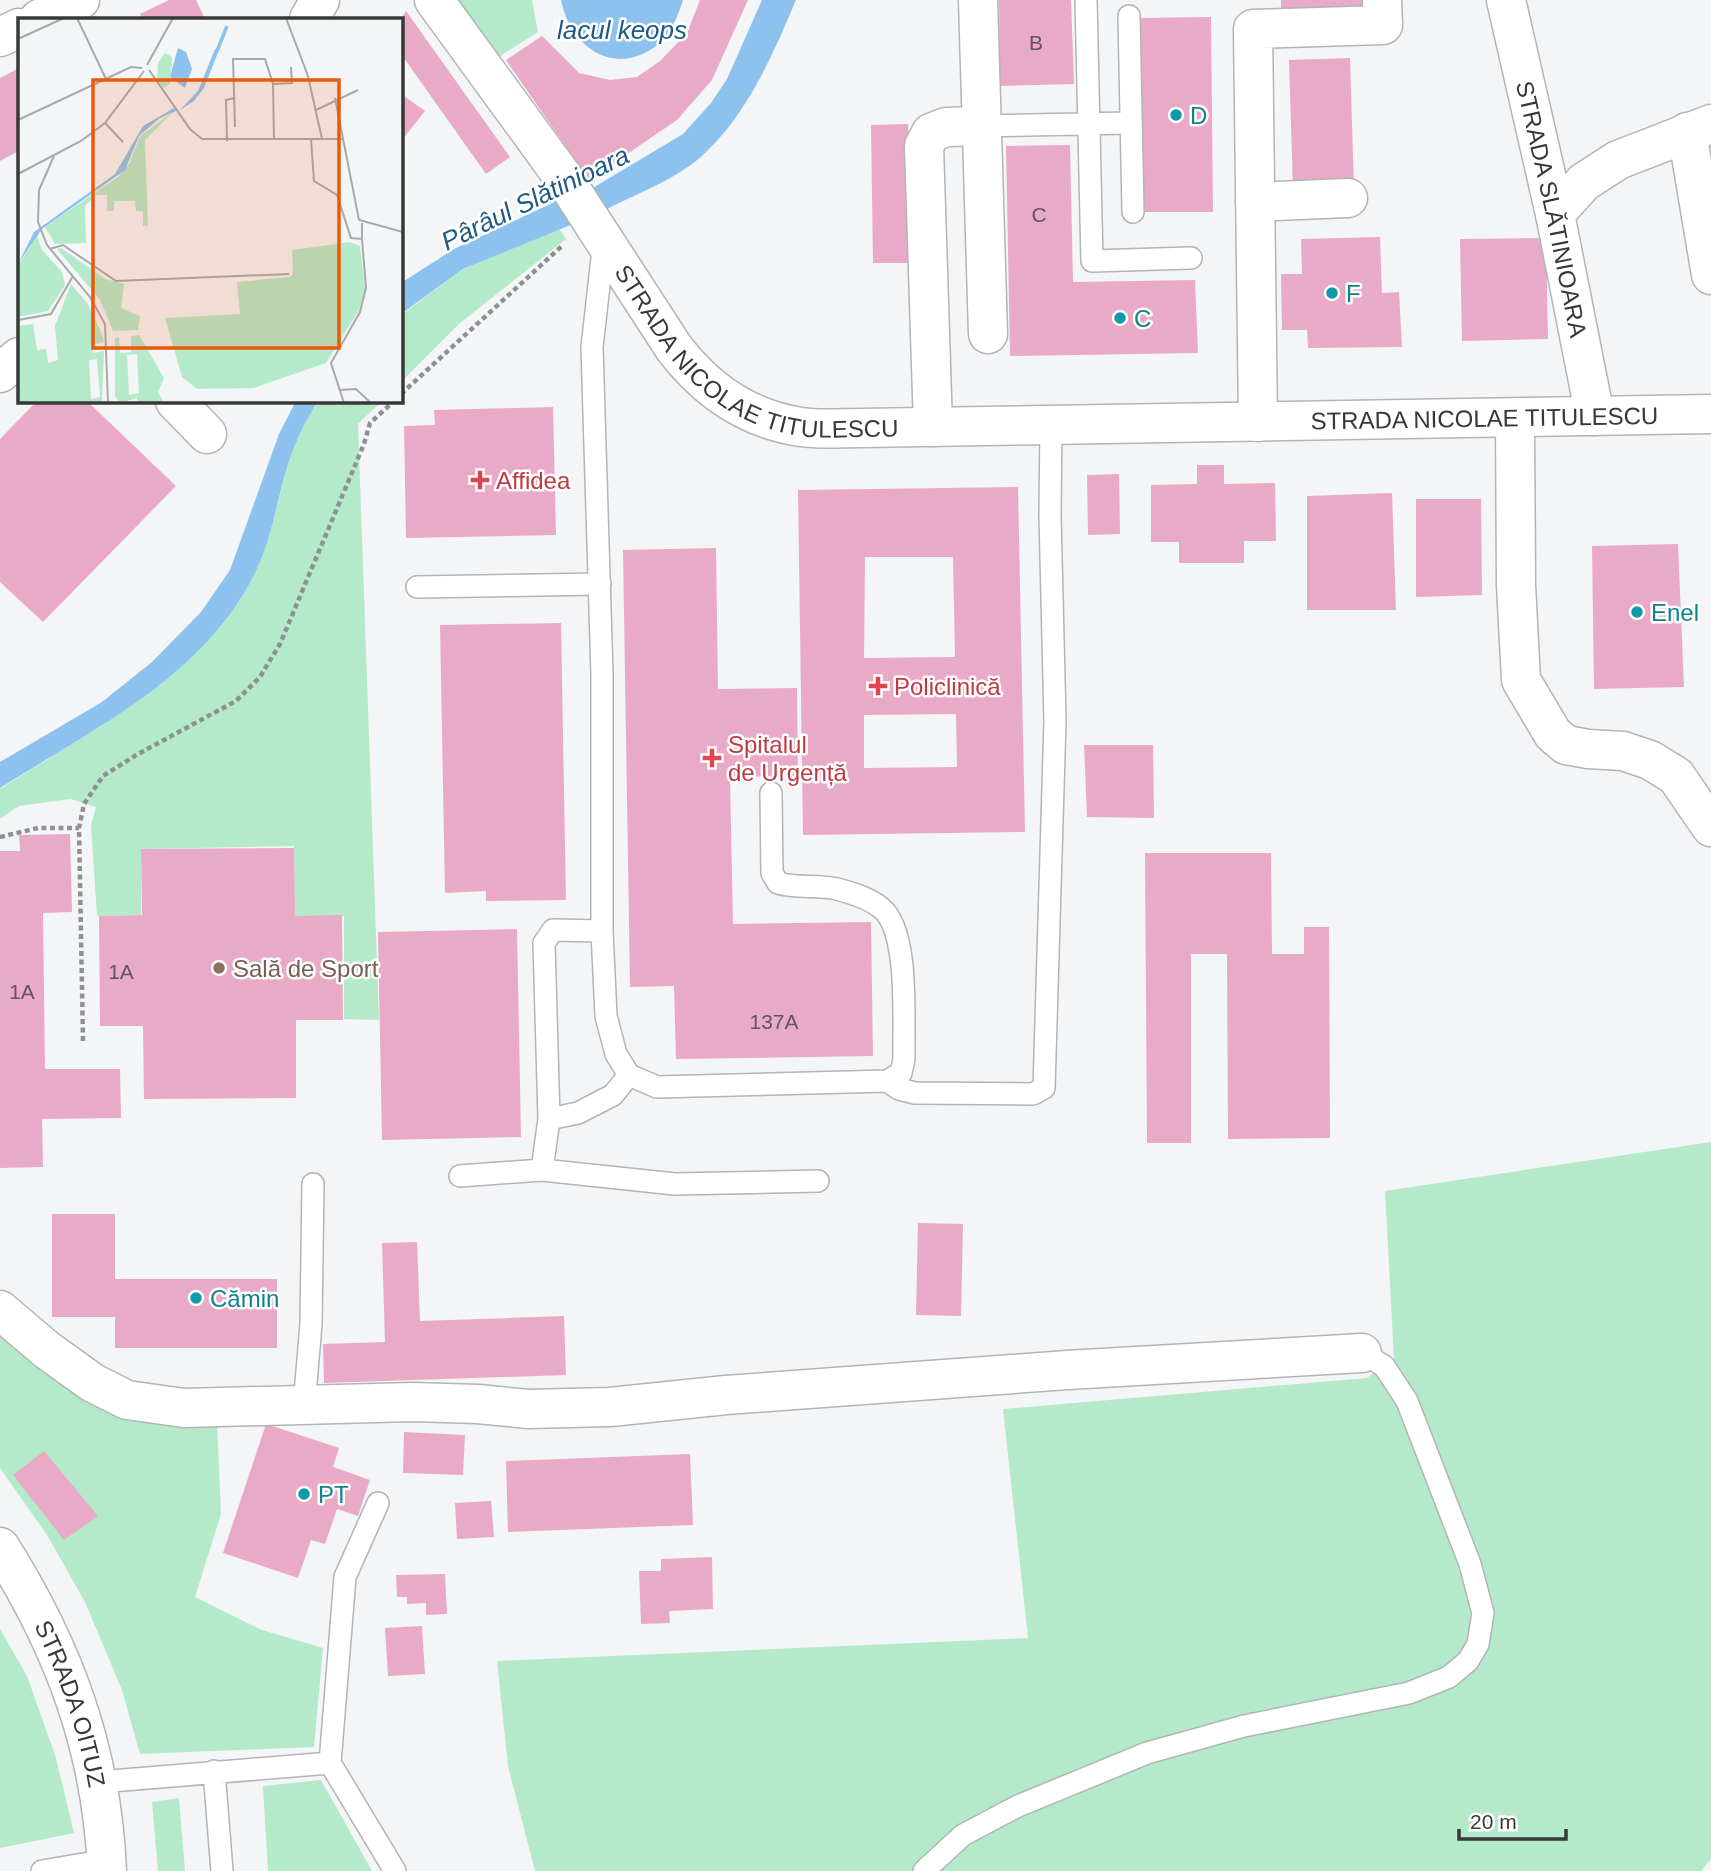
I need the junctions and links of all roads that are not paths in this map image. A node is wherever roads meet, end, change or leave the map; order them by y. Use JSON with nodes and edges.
{"nodes":[{"id":1,"x":80,"y":0,"type":"edge"},
{"id":2,"x":320,"y":0,"type":"edge"},
{"id":3,"x":434,"y":0,"type":"edge"},
{"id":4,"x":978,"y":0,"type":"edge"},
{"id":5,"x":1086,"y":0,"type":"edge"},
{"id":6,"x":1382,"y":0,"type":"edge"},
{"id":7,"x":1506,"y":0,"type":"edge"},
{"id":8,"x":1252,"y":14,"type":"edge"},
{"id":9,"x":1129,"y":16,"type":"dead end"},
{"id":10,"x":41,"y":18,"type":"edge"},
{"id":11,"x":310,"y":18,"type":"edge"},
{"id":12,"x":18,"y":28,"type":"edge"},
{"id":13,"x":0,"y":37,"type":"edge"},
{"id":14,"x":1089,"y":123,"type":"junction"},
{"id":15,"x":1130,"y":123,"type":"junction"},
{"id":16,"x":982,"y":126,"type":"junction"},
{"id":17,"x":1699,"y":128,"type":"edge"},
{"id":18,"x":1348,"y":198,"type":"dead end"},
{"id":19,"x":1255,"y":202,"type":"junction"},
{"id":20,"x":1133,"y":212,"type":"dead end"},
{"id":21,"x":1555,"y":214,"type":"junction"},
{"id":22,"x":604,"y":239,"type":"junction"},
{"id":23,"x":985,"y":244,"type":"junction"},
{"id":24,"x":927,"y":246,"type":"junction"},
{"id":25,"x":1191,"y":258,"type":"dead end"},
{"id":26,"x":1711,"y":275,"type":"edge"},
{"id":27,"x":988,"y":334,"type":"dead end"},
{"id":28,"x":18,"y":358,"type":"edge"},
{"id":29,"x":0,"y":373,"type":"edge"},
{"id":30,"x":176,"y":402,"type":"edge"},
{"id":31,"x":1711,"y":414,"type":"edge"},
{"id":32,"x":1595,"y":416,"type":"junction"},
{"id":33,"x":1515,"y":418,"type":"junction"},
{"id":34,"x":1258,"y":422,"type":"junction"},
{"id":35,"x":1051,"y":425,"type":"junction"},
{"id":36,"x":933,"y":427,"type":"junction"},
{"id":37,"x":207,"y":434,"type":"dead end"},
{"id":38,"x":600,"y":583,"type":"junction"},
{"id":39,"x":418,"y":586,"type":"dead end"},
{"id":40,"x":771,"y":793,"type":"dead end"},
{"id":41,"x":1711,"y":827,"type":"edge"},
{"id":42,"x":603,"y":931,"type":"junction"},
{"id":43,"x":629,"y":1075,"type":"junction"},
{"id":44,"x":887,"y":1081,"type":"junction"},
{"id":45,"x":549,"y":1119,"type":"junction"},
{"id":46,"x":542,"y":1170,"type":"junction"},
{"id":47,"x":460,"y":1175,"type":"dead end"},
{"id":48,"x":818,"y":1181,"type":"dead end"},
{"id":49,"x":313,"y":1184,"type":"dead end"},
{"id":50,"x":0,"y":1310,"type":"edge"},
{"id":51,"x":1363,"y":1353,"type":"joint"},
{"id":52,"x":304,"y":1406,"type":"junction"},
{"id":53,"x":378,"y":1503,"type":"dead end"},
{"id":54,"x":0,"y":1547,"type":"edge"},
{"id":55,"x":330,"y":1763,"type":"junction"},
{"id":56,"x":214,"y":1771,"type":"junction"},
{"id":57,"x":99,"y":1782,"type":"junction"},
{"id":58,"x":107,"y":1866,"type":"edge"},
{"id":59,"x":41,"y":1871,"type":"edge"},
{"id":60,"x":222,"y":1871,"type":"edge"},
{"id":61,"x":395,"y":1871,"type":"edge"},
{"id":62,"x":924,"y":1871,"type":"edge"}],
"edges":[{"from":1,"to":10,"type":"street"},
{"from":2,"to":11,"type":"street"},
{"from":3,"to":22,"type":"street","name":"STRADA NICOLAE TITULESCU"},
{"from":4,"to":16,"type":"street"},
{"from":5,"to":14,"type":"lane"},
{"from":6,"to":8,"type":"street"},
{"from":7,"to":21,"type":"street","name":"STRADA SLĂTINIOARA"},
{"from":8,"to":19,"type":"street"},
{"from":9,"to":15,"type":"lane"},
{"from":12,"to":13,"type":"street"},
{"from":14,"to":15,"type":"lane","name":"STRADA NICOLAE TITULESCU"},
{"from":14,"to":16,"type":"lane","name":"STRADA NICOLAE TITULESCU"},
{"from":14,"to":25,"type":"lane"},
{"from":15,"to":20,"type":"lane"},
{"from":16,"to":23,"type":"street"},
{"from":16,"to":24,"type":"street","name":"STRADA NICOLAE TITULESCU"},
{"from":17,"to":21,"type":"street"},
{"from":17,"to":26,"type":"street"},
{"from":18,"to":19,"type":"street"},
{"from":19,"to":34,"type":"street"},
{"from":21,"to":32,"type":"street","name":"STRADA SLĂTINIOARA"},
{"from":22,"to":36,"type":"street","name":"STRADA NICOLAE TITULESCU"},
{"from":22,"to":38,"type":"lane","name":"STRADA NICOLAE TITULESCU"},
{"from":23,"to":24,"type":"street"},
{"from":23,"to":27,"type":"street"},
{"from":24,"to":36,"type":"street","name":"STRADA NICOLAE TITULESCU"},
{"from":28,"to":29,"type":"street"},
{"from":30,"to":37,"type":"street"},
{"from":31,"to":32,"type":"street","name":"STRADA NICOLAE TITULESCU"},
{"from":32,"to":33,"type":"street","name":"STRADA NICOLAE TITULESCU"},
{"from":33,"to":34,"type":"street","name":"STRADA NICOLAE TITULESCU"},
{"from":33,"to":41,"type":"street"},
{"from":34,"to":35,"type":"street","name":"STRADA NICOLAE TITULESCU"},
{"from":35,"to":36,"type":"street","name":"STRADA NICOLAE TITULESCU"},
{"from":35,"to":44,"type":"lane"},
{"from":38,"to":39,"type":"lane"},
{"from":38,"to":42,"type":"lane","name":"STRADA NICOLAE TITULESCU"},
{"from":40,"to":44,"type":"lane"},
{"from":42,"to":43,"type":"lane","name":"STRADA NICOLAE TITULESCU"},
{"from":42,"to":45,"type":"lane"},
{"from":43,"to":44,"type":"lane"},
{"from":43,"to":45,"type":"lane"},
{"from":45,"to":46,"type":"lane"},
{"from":46,"to":47,"type":"lane"},
{"from":46,"to":48,"type":"lane"},
{"from":49,"to":52,"type":"lane"},
{"from":50,"to":52,"type":"street"},
{"from":51,"to":52,"type":"street"},
{"from":51,"to":62,"type":"lane"},
{"from":53,"to":55,"type":"lane"},
{"from":54,"to":57,"type":"street","name":"STRADA OITUZ"},
{"from":55,"to":56,"type":"lane"},
{"from":55,"to":61,"type":"lane"},
{"from":56,"to":57,"type":"lane"},
{"from":56,"to":60,"type":"lane"},
{"from":57,"to":58,"type":"street","name":"STRADA OITUZ"},
{"from":58,"to":59,"type":"lane"}]}
